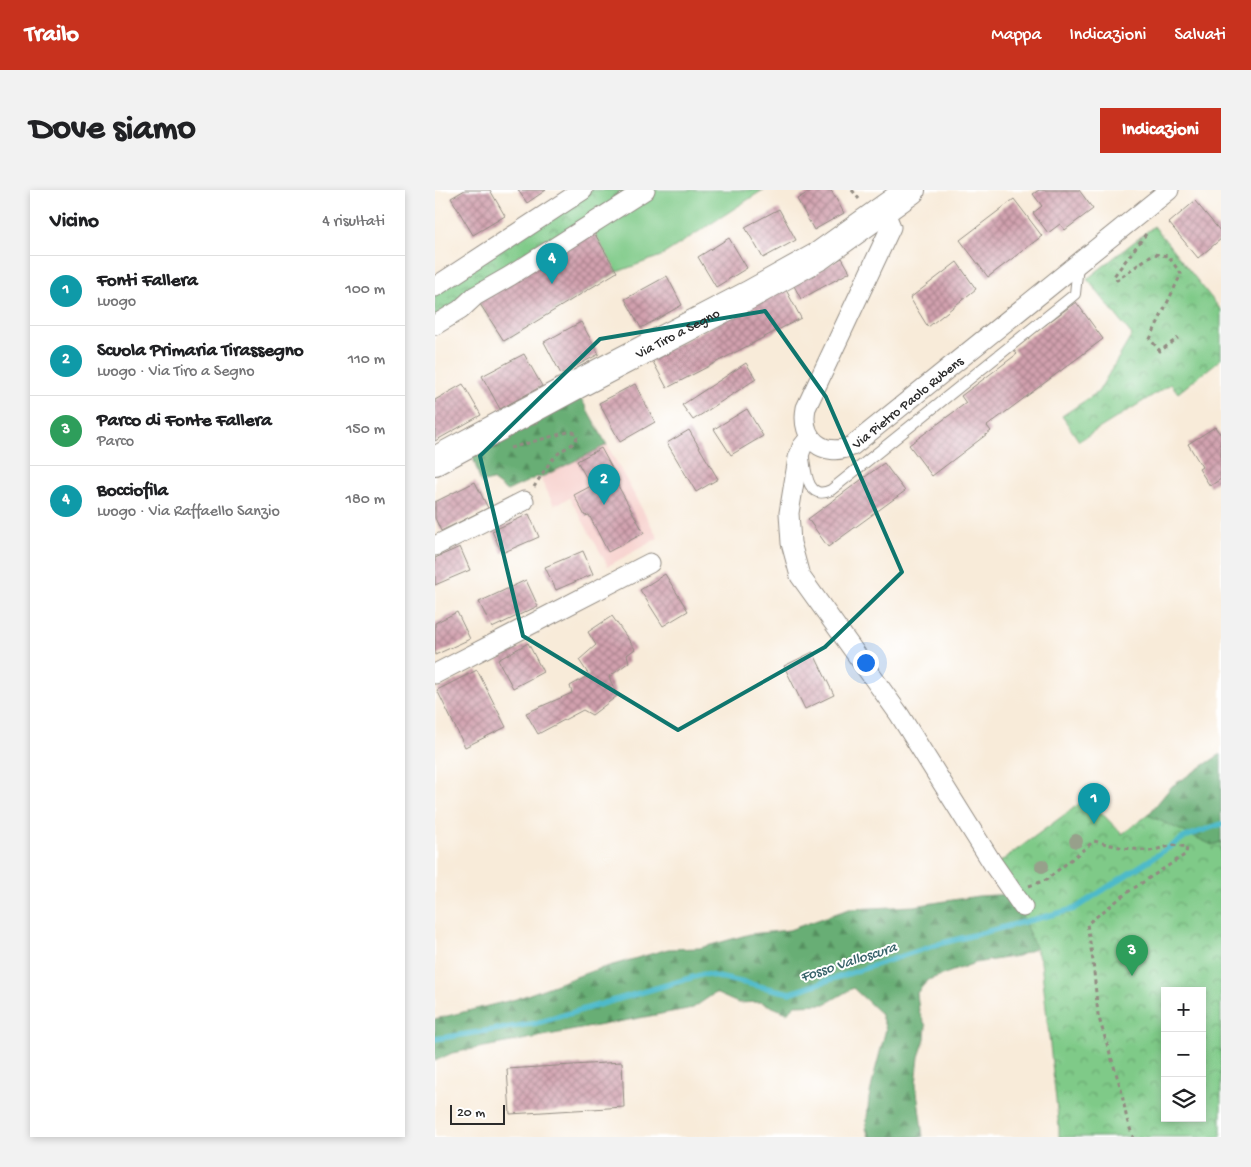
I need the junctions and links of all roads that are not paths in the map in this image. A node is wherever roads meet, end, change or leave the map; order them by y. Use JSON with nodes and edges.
{"nodes":[{"id":1,"x":583,"y":190,"type":"edge"},
{"id":2,"x":645,"y":190,"type":"edge"},
{"id":3,"x":911,"y":190,"type":"edge"},
{"id":4,"x":1169,"y":190,"type":"edge"},
{"id":5,"x":884,"y":210,"type":"junction"},
{"id":6,"x":1078,"y":264,"type":"junction"},
{"id":7,"x":435,"y":287,"type":"edge"},
{"id":8,"x":435,"y":325,"type":"edge"},
{"id":9,"x":806,"y":442,"type":"junction"},
{"id":10,"x":435,"y":461,"type":"edge"},
{"id":11,"x":524,"y":501,"type":"dead end"},
{"id":12,"x":435,"y":546,"type":"edge"},
{"id":13,"x":650,"y":563,"type":"dead end"},
{"id":14,"x":435,"y":674,"type":"edge"},
{"id":15,"x":1023,"y":908,"type":"dead end"}],
"edges":[{"from":1,"to":7,"type":"street"},
{"from":2,"to":8,"type":"street"},
{"from":3,"to":5,"type":"main road","name":"Via Tiro a Segno"},
{"from":4,"to":6,"type":"street","name":"Via Pietro Paolo Rubens"},
{"from":5,"to":9,"type":"street"},
{"from":5,"to":10,"type":"main road","name":"Via Tiro a Segno"},
{"from":6,"to":9,"type":"street","name":"Via Pietro Paolo Rubens"},
{"from":6,"to":9,"type":"lane"},
{"from":9,"to":15,"type":"street"},
{"from":11,"to":12,"type":"street"},
{"from":13,"to":14,"type":"street"}]}
